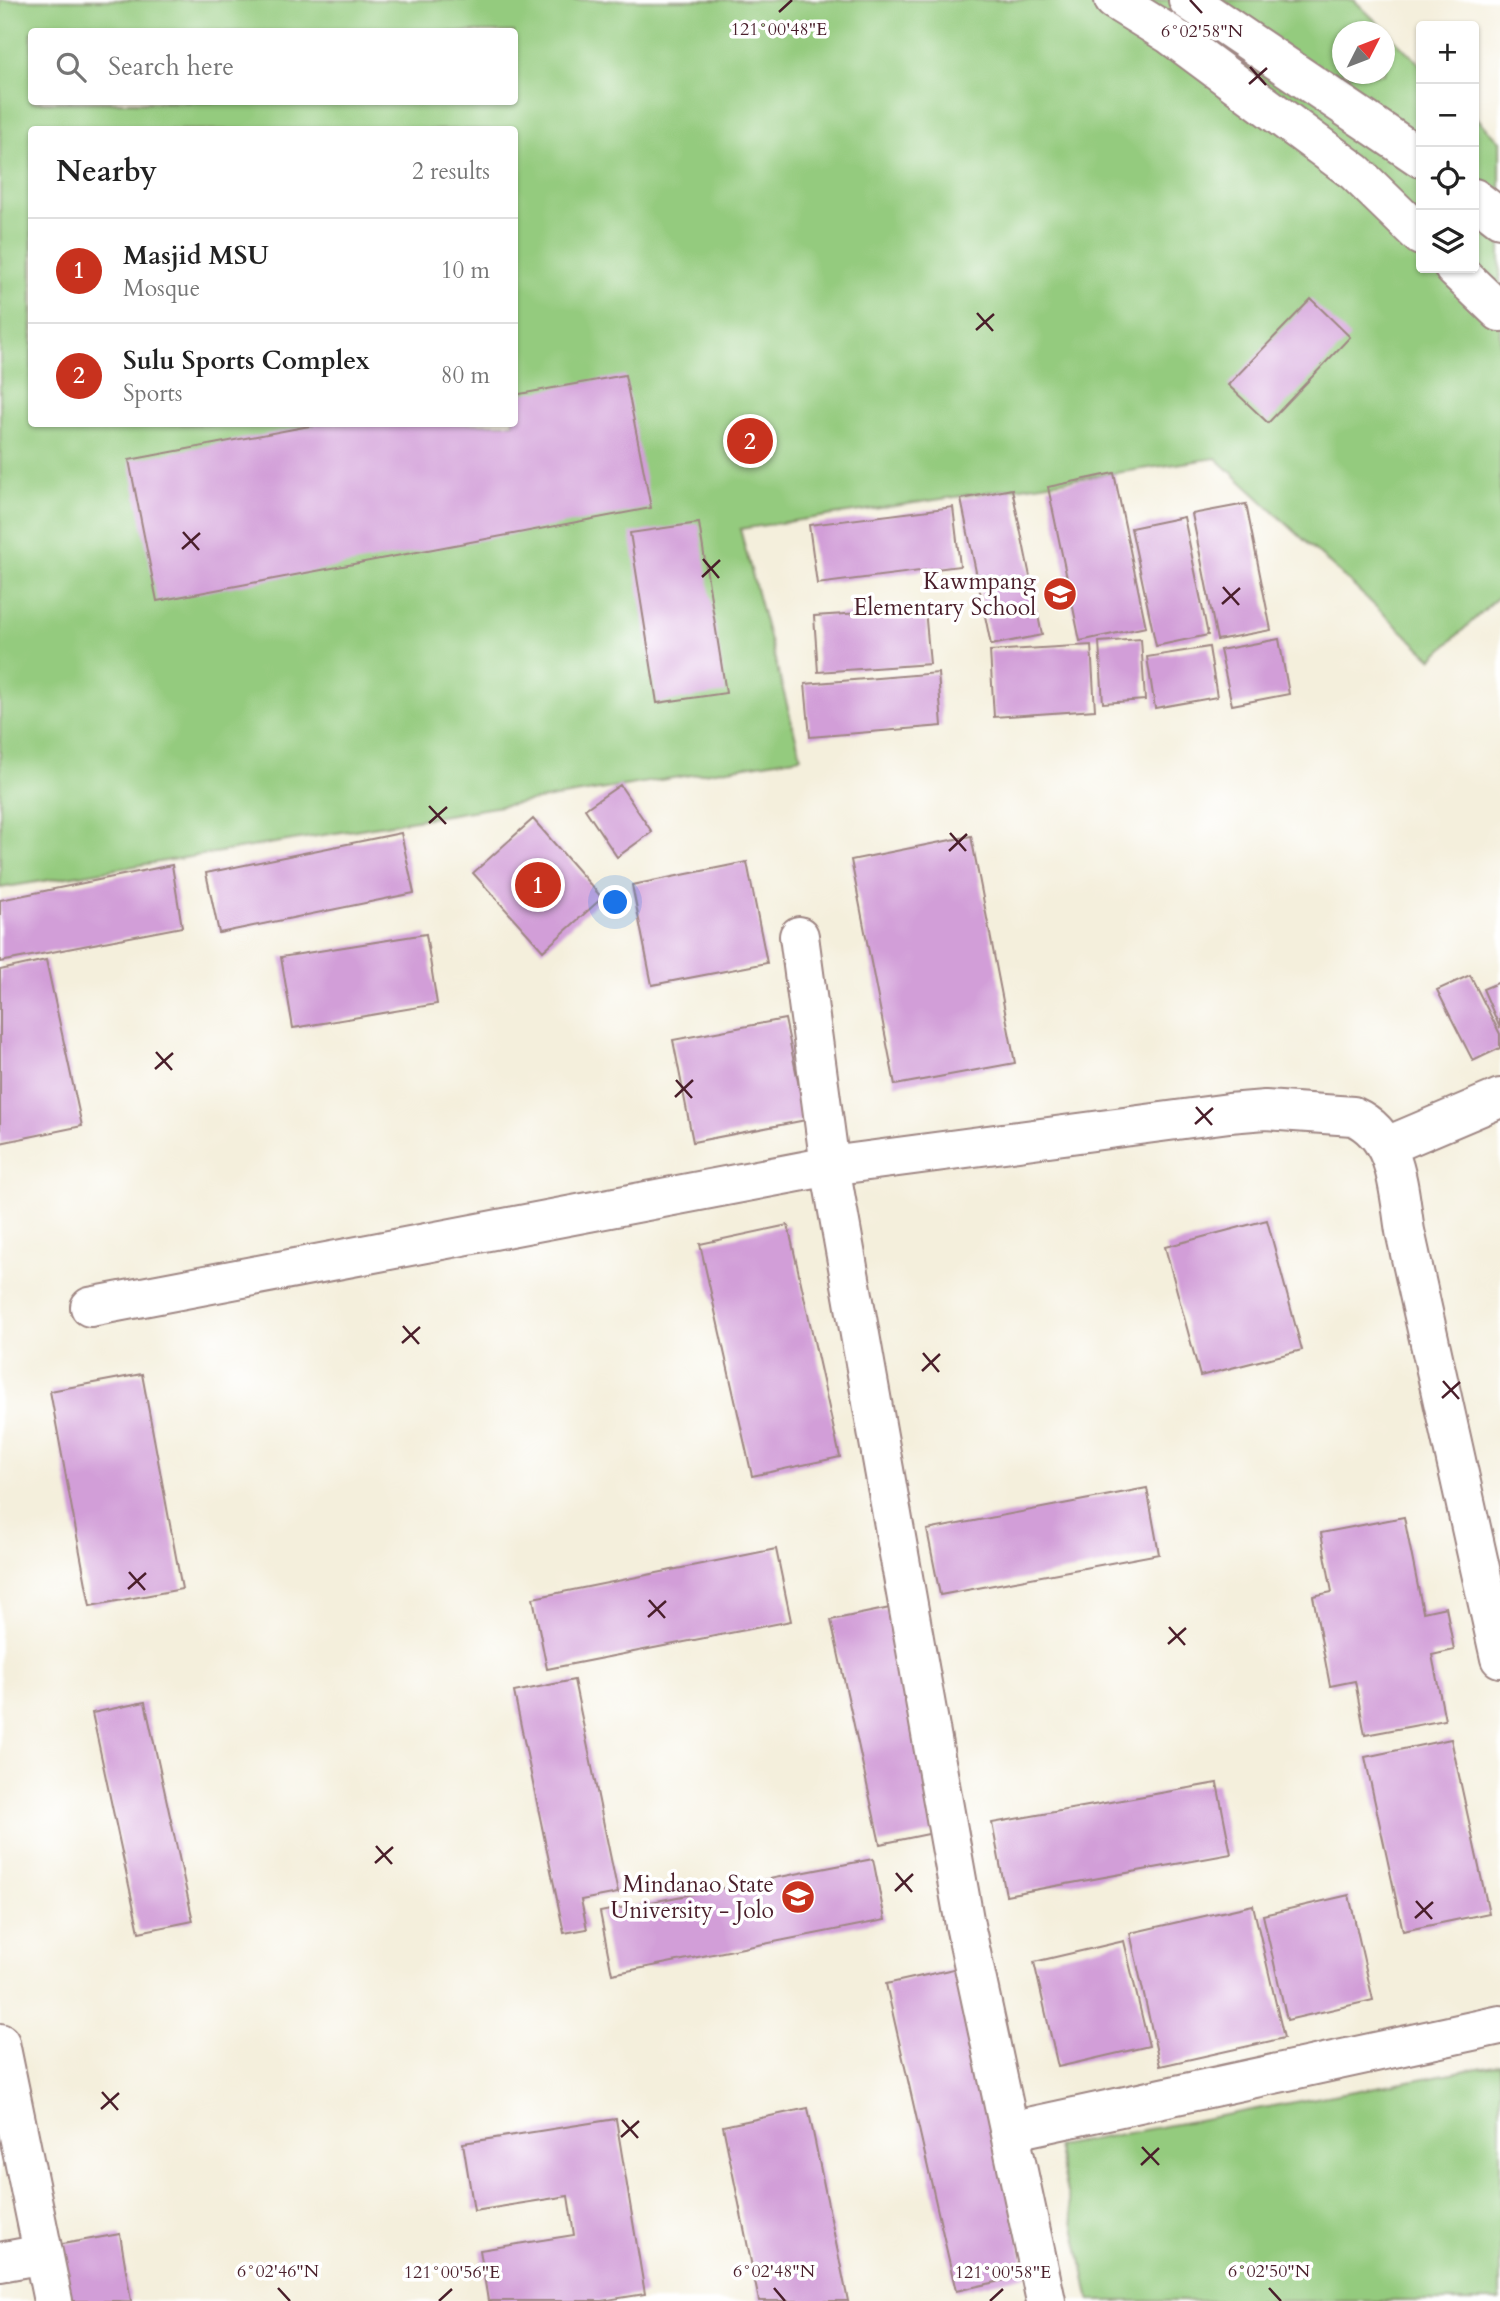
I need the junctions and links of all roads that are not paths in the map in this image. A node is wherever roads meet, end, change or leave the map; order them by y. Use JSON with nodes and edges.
{"nodes":[{"id":1,"x":1114,"y":0,"type":"edge"},
{"id":2,"x":1188,"y":0,"type":"edge"},
{"id":3,"x":1414,"y":153,"type":"edge"},
{"id":4,"x":1372,"y":189,"type":"junction"},
{"id":5,"x":1479,"y":202,"type":"edge"},
{"id":6,"x":1500,"y":218,"type":"edge"},
{"id":7,"x":1416,"y":231,"type":"edge"},
{"id":8,"x":1459,"y":273,"type":"edge"},
{"id":9,"x":1500,"y":312,"type":"edge"},
{"id":10,"x":800,"y":936,"type":"dead end"},
{"id":11,"x":1500,"y":1098,"type":"edge"},
{"id":12,"x":1387,"y":1146,"type":"junction"},
{"id":13,"x":830,"y":1166,"type":"junction"},
{"id":14,"x":90,"y":1307,"type":"dead end"},
{"id":15,"x":1500,"y":1658,"type":"edge"},
{"id":16,"x":1500,"y":2025,"type":"edge"},
{"id":17,"x":0,"y":2043,"type":"edge"},
{"id":18,"x":1010,"y":2131,"type":"junction"},
{"id":19,"x":43,"y":2254,"type":"junction"},
{"id":20,"x":0,"y":2262,"type":"edge"},
{"id":21,"x":53,"y":2301,"type":"edge"},
{"id":22,"x":1046,"y":2301,"type":"edge"}],
"edges":[{"from":1,"to":4,"type":"street"},
{"from":2,"to":3,"type":"street"},
{"from":3,"to":4,"type":"street"},
{"from":4,"to":7,"type":"street"},
{"from":5,"to":6,"type":"street"},
{"from":8,"to":9,"type":"street"},
{"from":10,"to":13,"type":"street"},
{"from":11,"to":12,"type":"street"},
{"from":12,"to":13,"type":"street"},
{"from":12,"to":15,"type":"street"},
{"from":13,"to":14,"type":"street"},
{"from":13,"to":18,"type":"street"},
{"from":16,"to":18,"type":"street"},
{"from":17,"to":19,"type":"street"},
{"from":18,"to":22,"type":"street"},
{"from":19,"to":20,"type":"street"},
{"from":19,"to":21,"type":"street"}]}
